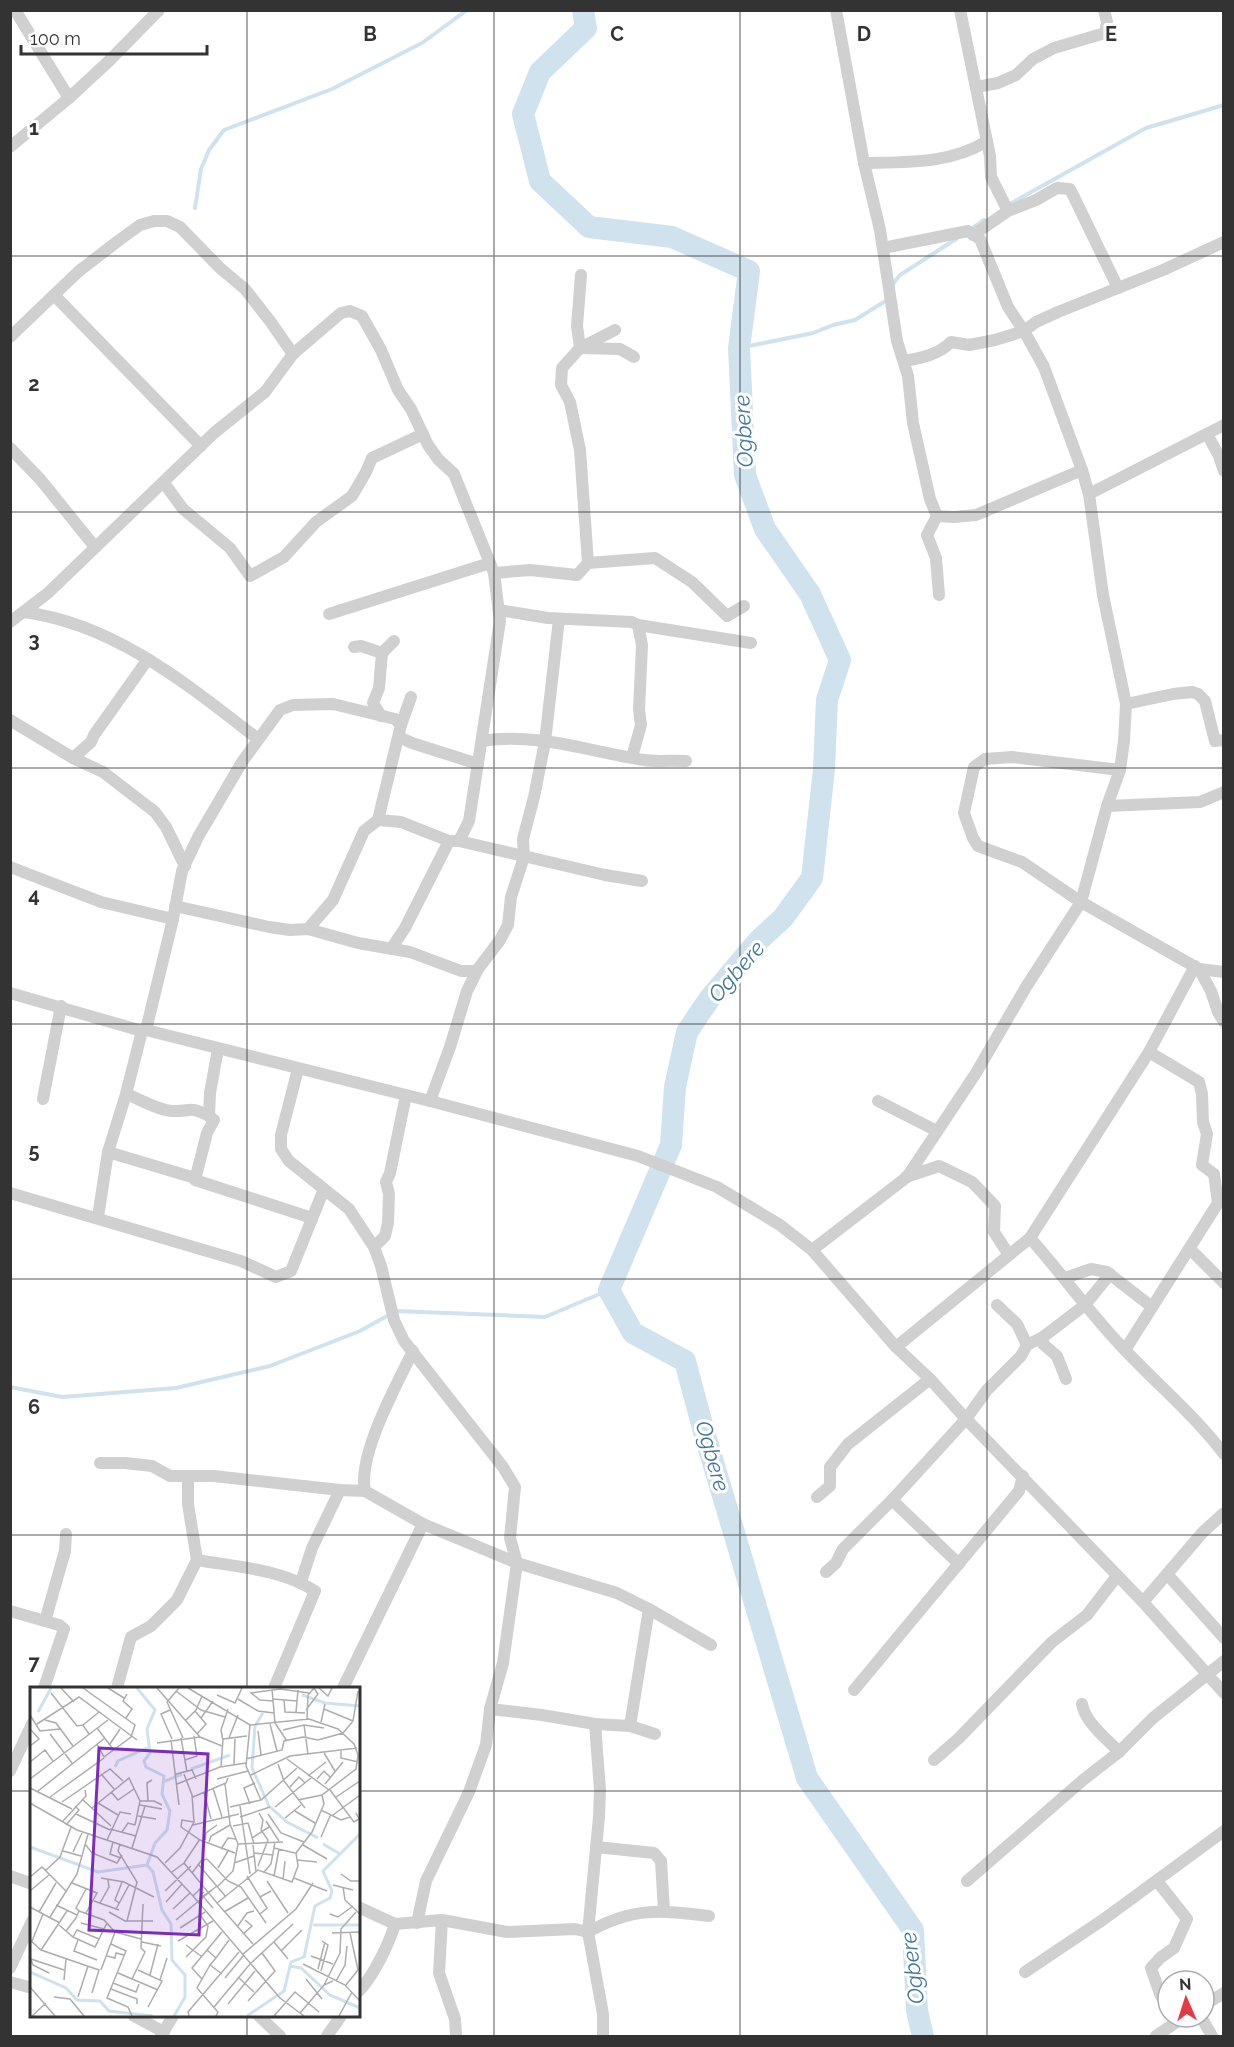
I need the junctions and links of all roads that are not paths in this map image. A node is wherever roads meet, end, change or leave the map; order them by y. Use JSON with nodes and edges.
{"nodes":[{"id":1,"x":15,"y":10,"type":"edge"},
{"id":2,"x":159,"y":10,"type":"edge"},
{"id":3,"x":836,"y":10,"type":"edge"},
{"id":4,"x":960,"y":10,"type":"edge"},
{"id":5,"x":1104,"y":10,"type":"edge"},
{"id":6,"x":976,"y":87,"type":"junction"},
{"id":7,"x":69,"y":98,"type":"junction"},
{"id":8,"x":987,"y":141,"type":"junction"},
{"id":9,"x":10,"y":147,"type":"edge"},
{"id":10,"x":864,"y":163,"type":"junction"},
{"id":11,"x":1008,"y":211,"type":"junction"},
{"id":12,"x":973,"y":235,"type":"junction"},
{"id":13,"x":1222,"y":245,"type":"edge"},
{"id":14,"x":883,"y":248,"type":"junction"},
{"id":15,"x":581,"y":275,"type":"dead end"},
{"id":16,"x":1118,"y":288,"type":"junction"},
{"id":17,"x":54,"y":295,"type":"junction"},
{"id":18,"x":615,"y":330,"type":"dead end"},
{"id":19,"x":1024,"y":331,"type":"junction"},
{"id":20,"x":10,"y":337,"type":"edge"},
{"id":21,"x":580,"y":348,"type":"junction"},
{"id":22,"x":292,"y":354,"type":"junction"},
{"id":23,"x":634,"y":357,"type":"dead end"},
{"id":24,"x":904,"y":361,"type":"junction"},
{"id":25,"x":1224,"y":425,"type":"edge"},
{"id":26,"x":423,"y":434,"type":"junction"},
{"id":27,"x":1207,"y":434,"type":"junction"},
{"id":28,"x":201,"y":446,"type":"junction"},
{"id":29,"x":10,"y":448,"type":"edge"},
{"id":30,"x":1082,"y":470,"type":"junction"},
{"id":31,"x":1224,"y":471,"type":"edge"},
{"id":32,"x":164,"y":483,"type":"junction"},
{"id":33,"x":1089,"y":494,"type":"junction"},
{"id":34,"x":937,"y":516,"type":"junction"},
{"id":35,"x":95,"y":547,"type":"junction"},
{"id":36,"x":588,"y":563,"type":"junction"},
{"id":37,"x":492,"y":568,"type":"junction"},
{"id":38,"x":939,"y":595,"type":"dead end"},
{"id":39,"x":744,"y":606,"type":"dead end"},
{"id":40,"x":499,"y":610,"type":"junction"},
{"id":41,"x":24,"y":612,"type":"junction"},
{"id":42,"x":328,"y":614,"type":"dead end"},
{"id":43,"x":559,"y":619,"type":"junction"},
{"id":44,"x":10,"y":622,"type":"edge"},
{"id":45,"x":638,"y":625,"type":"junction"},
{"id":46,"x":394,"y":642,"type":"dead end"},
{"id":47,"x":751,"y":643,"type":"dead end"},
{"id":48,"x":354,"y":647,"type":"dead end"},
{"id":49,"x":382,"y":653,"type":"junction"},
{"id":50,"x":148,"y":659,"type":"junction"},
{"id":51,"x":411,"y":696,"type":"dead end"},
{"id":52,"x":1126,"y":704,"type":"junction"},
{"id":53,"x":381,"y":716,"type":"junction"},
{"id":54,"x":10,"y":720,"type":"edge"},
{"id":55,"x":400,"y":731,"type":"junction"},
{"id":56,"x":258,"y":739,"type":"junction"},
{"id":57,"x":1224,"y":740,"type":"edge"},
{"id":58,"x":482,"y":741,"type":"junction"},
{"id":59,"x":545,"y":742,"type":"junction"},
{"id":60,"x":632,"y":756,"type":"junction"},
{"id":61,"x":73,"y":758,"type":"junction"},
{"id":62,"x":686,"y":761,"type":"dead end"},
{"id":63,"x":478,"y":764,"type":"junction"},
{"id":64,"x":1120,"y":770,"type":"junction"},
{"id":65,"x":1224,"y":792,"type":"edge"},
{"id":66,"x":1107,"y":806,"type":"junction"},
{"id":67,"x":378,"y":820,"type":"junction"},
{"id":68,"x":454,"y":841,"type":"junction"},
{"id":69,"x":524,"y":857,"type":"junction"},
{"id":70,"x":185,"y":866,"type":"junction"},
{"id":71,"x":10,"y":867,"type":"edge"},
{"id":72,"x":642,"y":881,"type":"dead end"},
{"id":73,"x":1081,"y":902,"type":"junction"},
{"id":74,"x":176,"y":906,"type":"junction"},
{"id":75,"x":174,"y":919,"type":"junction"},
{"id":76,"x":309,"y":929,"type":"junction"},
{"id":77,"x":391,"y":949,"type":"junction"},
{"id":78,"x":1197,"y":967,"type":"junction"},
{"id":79,"x":461,"y":971,"type":"junction"},
{"id":80,"x":477,"y":971,"type":"junction"},
{"id":81,"x":1224,"y":972,"type":"edge"},
{"id":82,"x":471,"y":984,"type":"junction"},
{"id":83,"x":10,"y":993,"type":"edge"},
{"id":84,"x":61,"y":1006,"type":"junction"},
{"id":85,"x":1224,"y":1022,"type":"edge"},
{"id":86,"x":144,"y":1030,"type":"junction"},
{"id":87,"x":218,"y":1048,"type":"junction"},
{"id":88,"x":1149,"y":1052,"type":"junction"},
{"id":89,"x":298,"y":1069,"type":"junction"},
{"id":90,"x":126,"y":1094,"type":"junction"},
{"id":91,"x":406,"y":1095,"type":"junction"},
{"id":92,"x":43,"y":1099,"type":"dead end"},
{"id":93,"x":430,"y":1101,"type":"junction"},
{"id":94,"x":878,"y":1101,"type":"dead end"},
{"id":95,"x":209,"y":1116,"type":"junction"},
{"id":96,"x":937,"y":1131,"type":"junction"},
{"id":97,"x":108,"y":1152,"type":"junction"},
{"id":98,"x":195,"y":1178,"type":"junction"},
{"id":99,"x":905,"y":1178,"type":"junction"},
{"id":100,"x":324,"y":1189,"type":"junction"},
{"id":101,"x":10,"y":1193,"type":"edge"},
{"id":102,"x":1221,"y":1202,"type":"edge"},
{"id":103,"x":98,"y":1217,"type":"junction"},
{"id":104,"x":312,"y":1218,"type":"junction"},
{"id":105,"x":1030,"y":1238,"type":"junction"},
{"id":106,"x":374,"y":1247,"type":"junction"},
{"id":107,"x":1190,"y":1249,"type":"junction"},
{"id":108,"x":812,"y":1250,"type":"junction"},
{"id":109,"x":1009,"y":1255,"type":"junction"},
{"id":110,"x":1110,"y":1274,"type":"junction"},
{"id":111,"x":1065,"y":1278,"type":"junction"},
{"id":112,"x":1224,"y":1283,"type":"edge"},
{"id":113,"x":997,"y":1305,"type":"dead end"},
{"id":114,"x":1085,"y":1305,"type":"junction"},
{"id":115,"x":1152,"y":1307,"type":"junction"},
{"id":116,"x":1043,"y":1337,"type":"junction"},
{"id":117,"x":1027,"y":1346,"type":"junction"},
{"id":118,"x":896,"y":1347,"type":"junction"},
{"id":119,"x":1125,"y":1350,"type":"junction"},
{"id":120,"x":413,"y":1351,"type":"junction"},
{"id":121,"x":930,"y":1379,"type":"junction"},
{"id":122,"x":1066,"y":1379,"type":"dead end"},
{"id":123,"x":966,"y":1419,"type":"junction"},
{"id":124,"x":1224,"y":1454,"type":"edge"},
{"id":125,"x":100,"y":1463,"type":"dead end"},
{"id":126,"x":188,"y":1476,"type":"junction"},
{"id":127,"x":1023,"y":1476,"type":"junction"},
{"id":128,"x":340,"y":1491,"type":"junction"},
{"id":129,"x":365,"y":1491,"type":"junction"},
{"id":130,"x":817,"y":1497,"type":"dead end"},
{"id":131,"x":892,"y":1500,"type":"junction"},
{"id":132,"x":1224,"y":1513,"type":"edge"},
{"id":133,"x":423,"y":1524,"type":"junction"},
{"id":134,"x":66,"y":1534,"type":"dead end"},
{"id":135,"x":197,"y":1560,"type":"junction"},
{"id":136,"x":517,"y":1563,"type":"junction"},
{"id":137,"x":959,"y":1564,"type":"junction"},
{"id":138,"x":826,"y":1572,"type":"dead end"},
{"id":139,"x":1167,"y":1574,"type":"junction"},
{"id":140,"x":1117,"y":1576,"type":"junction"},
{"id":141,"x":301,"y":1582,"type":"junction"},
{"id":142,"x":1143,"y":1602,"type":"junction"},
{"id":143,"x":649,"y":1609,"type":"junction"},
{"id":144,"x":10,"y":1611,"type":"edge"},
{"id":145,"x":45,"y":1621,"type":"junction"},
{"id":146,"x":1222,"y":1634,"type":"edge"},
{"id":147,"x":711,"y":1645,"type":"dead end"},
{"id":148,"x":1224,"y":1661,"type":"edge"},
{"id":149,"x":1206,"y":1673,"type":"junction"},
{"id":150,"x":45,"y":1687,"type":"edge"},
{"id":151,"x":118,"y":1687,"type":"edge"},
{"id":152,"x":275,"y":1687,"type":"edge"},
{"id":153,"x":344,"y":1687,"type":"edge"},
{"id":154,"x":854,"y":1690,"type":"dead end"},
{"id":155,"x":1224,"y":1693,"type":"edge"},
{"id":156,"x":1082,"y":1704,"type":"dead end"},
{"id":157,"x":490,"y":1709,"type":"junction"},
{"id":158,"x":595,"y":1724,"type":"junction"},
{"id":159,"x":630,"y":1726,"type":"junction"},
{"id":160,"x":30,"y":1728,"type":"edge"},
{"id":161,"x":655,"y":1734,"type":"dead end"},
{"id":162,"x":1119,"y":1752,"type":"junction"},
{"id":163,"x":934,"y":1760,"type":"dead end"},
{"id":164,"x":10,"y":1771,"type":"edge"},
{"id":165,"x":1224,"y":1831,"type":"edge"},
{"id":166,"x":597,"y":1848,"type":"junction"},
{"id":167,"x":10,"y":1876,"type":"edge"},
{"id":168,"x":967,"y":1881,"type":"dead end"},
{"id":169,"x":1157,"y":1881,"type":"junction"},
{"id":170,"x":30,"y":1883,"type":"edge"},
{"id":171,"x":360,"y":1908,"type":"edge"},
{"id":172,"x":664,"y":1911,"type":"junction"},
{"id":173,"x":709,"y":1916,"type":"dead end"},
{"id":174,"x":442,"y":1920,"type":"junction"},
{"id":175,"x":417,"y":1923,"type":"junction"},
{"id":176,"x":395,"y":1924,"type":"junction"},
{"id":177,"x":30,"y":1925,"type":"edge"},
{"id":178,"x":588,"y":1932,"type":"junction"},
{"id":179,"x":10,"y":1968,"type":"edge"},
{"id":180,"x":1025,"y":1972,"type":"dead end"},
{"id":181,"x":10,"y":1982,"type":"edge"},
{"id":182,"x":1156,"y":1982,"type":"edge"},
{"id":183,"x":30,"y":1987,"type":"edge"},
{"id":184,"x":360,"y":1990,"type":"edge"},
{"id":185,"x":136,"y":2017,"type":"edge"},
{"id":186,"x":172,"y":2017,"type":"edge"},
{"id":187,"x":260,"y":2017,"type":"edge"},
{"id":188,"x":340,"y":2017,"type":"edge"},
{"id":189,"x":163,"y":2034,"type":"edge"},
{"id":190,"x":280,"y":2037,"type":"edge"},
{"id":191,"x":327,"y":2037,"type":"edge"},
{"id":192,"x":456,"y":2037,"type":"edge"},
{"id":193,"x":603,"y":2037,"type":"edge"}],
"edges":[{"from":1,"to":7,"type":"street"},
{"from":2,"to":7,"type":"street"},
{"from":3,"to":10,"type":"street"},
{"from":4,"to":6,"type":"street"},
{"from":5,"to":6,"type":"street"},
{"from":6,"to":8,"type":"street"},
{"from":7,"to":9,"type":"street"},
{"from":8,"to":10,"type":"street"},
{"from":8,"to":11,"type":"street"},
{"from":10,"to":14,"type":"street"},
{"from":11,"to":12,"type":"street"},
{"from":11,"to":16,"type":"street"},
{"from":12,"to":14,"type":"street"},
{"from":12,"to":19,"type":"street"},
{"from":13,"to":16,"type":"street"},
{"from":14,"to":24,"type":"street"},
{"from":15,"to":21,"type":"street"},
{"from":16,"to":19,"type":"street"},
{"from":17,"to":20,"type":"street"},
{"from":17,"to":22,"type":"street"},
{"from":17,"to":28,"type":"street"},
{"from":18,"to":21,"type":"street"},
{"from":19,"to":24,"type":"street"},
{"from":19,"to":30,"type":"street"},
{"from":21,"to":23,"type":"street"},
{"from":21,"to":36,"type":"street"},
{"from":22,"to":26,"type":"street"},
{"from":22,"to":28,"type":"street"},
{"from":24,"to":34,"type":"street"},
{"from":25,"to":27,"type":"street"},
{"from":26,"to":32,"type":"street"},
{"from":26,"to":37,"type":"street"},
{"from":27,"to":31,"type":"street"},
{"from":27,"to":33,"type":"street"},
{"from":28,"to":32,"type":"street"},
{"from":29,"to":35,"type":"street"},
{"from":30,"to":33,"type":"street"},
{"from":30,"to":34,"type":"street"},
{"from":32,"to":35,"type":"street"},
{"from":33,"to":52,"type":"street"},
{"from":34,"to":38,"type":"street"},
{"from":35,"to":41,"type":"street"},
{"from":36,"to":37,"type":"street"},
{"from":36,"to":39,"type":"street"},
{"from":37,"to":40,"type":"street"},
{"from":37,"to":42,"type":"street"},
{"from":40,"to":43,"type":"street"},
{"from":40,"to":58,"type":"street"},
{"from":41,"to":44,"type":"street"},
{"from":41,"to":50,"type":"street"},
{"from":43,"to":45,"type":"street"},
{"from":43,"to":59,"type":"street"},
{"from":45,"to":47,"type":"street"},
{"from":45,"to":60,"type":"street"},
{"from":46,"to":49,"type":"street"},
{"from":48,"to":49,"type":"street"},
{"from":49,"to":53,"type":"street"},
{"from":50,"to":56,"type":"street"},
{"from":50,"to":61,"type":"street"},
{"from":51,"to":55,"type":"street"},
{"from":52,"to":57,"type":"street"},
{"from":52,"to":64,"type":"street"},
{"from":53,"to":55,"type":"street"},
{"from":53,"to":56,"type":"street"},
{"from":54,"to":61,"type":"street"},
{"from":55,"to":63,"type":"street"},
{"from":55,"to":67,"type":"street"},
{"from":56,"to":70,"type":"street"},
{"from":58,"to":59,"type":"street"},
{"from":58,"to":63,"type":"street"},
{"from":59,"to":60,"type":"street"},
{"from":59,"to":69,"type":"street"},
{"from":60,"to":62,"type":"street"},
{"from":61,"to":70,"type":"street"},
{"from":63,"to":68,"type":"street"},
{"from":64,"to":66,"type":"street"},
{"from":64,"to":73,"type":"street"},
{"from":65,"to":66,"type":"street"},
{"from":66,"to":73,"type":"street"},
{"from":67,"to":68,"type":"street"},
{"from":67,"to":76,"type":"street"},
{"from":68,"to":69,"type":"street"},
{"from":68,"to":77,"type":"street"},
{"from":69,"to":72,"type":"street"},
{"from":69,"to":80,"type":"street"},
{"from":70,"to":74,"type":"street"},
{"from":71,"to":75,"type":"street"},
{"from":73,"to":78,"type":"street"},
{"from":73,"to":96,"type":"street"},
{"from":74,"to":75,"type":"street"},
{"from":74,"to":76,"type":"street"},
{"from":75,"to":86,"type":"street"},
{"from":76,"to":77,"type":"street"},
{"from":77,"to":79,"type":"street"},
{"from":78,"to":81,"type":"street"},
{"from":78,"to":85,"type":"street"},
{"from":78,"to":88,"type":"street"},
{"from":79,"to":80,"type":"street"},
{"from":79,"to":82,"type":"street"},
{"from":80,"to":82,"type":"street"},
{"from":82,"to":93,"type":"street"},
{"from":83,"to":84,"type":"street"},
{"from":84,"to":86,"type":"street"},
{"from":84,"to":92,"type":"street"},
{"from":86,"to":87,"type":"street"},
{"from":86,"to":90,"type":"street"},
{"from":87,"to":89,"type":"street"},
{"from":87,"to":95,"type":"street"},
{"from":88,"to":102,"type":"street"},
{"from":88,"to":105,"type":"street"},
{"from":89,"to":91,"type":"street"},
{"from":89,"to":100,"type":"street"},
{"from":90,"to":95,"type":"street"},
{"from":90,"to":97,"type":"street"},
{"from":91,"to":93,"type":"street"},
{"from":91,"to":106,"type":"street"},
{"from":93,"to":108,"type":"street"},
{"from":94,"to":96,"type":"street"},
{"from":95,"to":98,"type":"street"},
{"from":96,"to":99,"type":"street"},
{"from":97,"to":98,"type":"street"},
{"from":97,"to":103,"type":"street"},
{"from":98,"to":104,"type":"street"},
{"from":99,"to":108,"type":"street"},
{"from":99,"to":109,"type":"street"},
{"from":100,"to":104,"type":"street"},
{"from":100,"to":106,"type":"street"},
{"from":101,"to":103,"type":"street"},
{"from":102,"to":107,"type":"street"},
{"from":103,"to":104,"type":"street"},
{"from":105,"to":109,"type":"street"},
{"from":105,"to":111,"type":"street"},
{"from":106,"to":120,"type":"street"},
{"from":107,"to":112,"type":"street"},
{"from":107,"to":115,"type":"street"},
{"from":108,"to":118,"type":"street"},
{"from":109,"to":118,"type":"street"},
{"from":110,"to":111,"type":"street"},
{"from":110,"to":114,"type":"street"},
{"from":110,"to":115,"type":"street"},
{"from":111,"to":114,"type":"street"},
{"from":113,"to":117,"type":"street"},
{"from":114,"to":116,"type":"street"},
{"from":114,"to":119,"type":"street"},
{"from":115,"to":119,"type":"street"},
{"from":116,"to":117,"type":"street"},
{"from":116,"to":122,"type":"street"},
{"from":117,"to":123,"type":"street"},
{"from":118,"to":121,"type":"street"},
{"from":119,"to":124,"type":"street"},
{"from":120,"to":129,"type":"street"},
{"from":120,"to":136,"type":"street"},
{"from":121,"to":123,"type":"street"},
{"from":121,"to":130,"type":"street"},
{"from":123,"to":127,"type":"street"},
{"from":123,"to":131,"type":"street"},
{"from":125,"to":126,"type":"street"},
{"from":126,"to":128,"type":"street"},
{"from":126,"to":135,"type":"street"},
{"from":127,"to":137,"type":"street"},
{"from":127,"to":140,"type":"street"},
{"from":128,"to":129,"type":"street"},
{"from":128,"to":141,"type":"street"},
{"from":129,"to":133,"type":"street"},
{"from":131,"to":137,"type":"street"},
{"from":131,"to":138,"type":"street"},
{"from":132,"to":139,"type":"street"},
{"from":133,"to":136,"type":"street"},
{"from":133,"to":153,"type":"street"},
{"from":134,"to":145,"type":"street"},
{"from":135,"to":141,"type":"street"},
{"from":135,"to":151,"type":"street"},
{"from":136,"to":143,"type":"street"},
{"from":136,"to":157,"type":"street"},
{"from":137,"to":154,"type":"street"},
{"from":139,"to":142,"type":"street"},
{"from":139,"to":146,"type":"street"},
{"from":140,"to":142,"type":"street"},
{"from":140,"to":163,"type":"street"},
{"from":141,"to":152,"type":"street"},
{"from":142,"to":149,"type":"street"},
{"from":143,"to":147,"type":"street"},
{"from":143,"to":159,"type":"street"},
{"from":144,"to":145,"type":"street"},
{"from":145,"to":150,"type":"street"},
{"from":148,"to":149,"type":"street"},
{"from":149,"to":155,"type":"street"},
{"from":149,"to":162,"type":"street"},
{"from":156,"to":162,"type":"street"},
{"from":157,"to":158,"type":"street"},
{"from":157,"to":175,"type":"street"},
{"from":158,"to":159,"type":"street"},
{"from":158,"to":166,"type":"street"},
{"from":159,"to":161,"type":"street"},
{"from":160,"to":164,"type":"street"},
{"from":162,"to":168,"type":"street"},
{"from":165,"to":169,"type":"street"},
{"from":166,"to":172,"type":"street"},
{"from":166,"to":178,"type":"street"},
{"from":167,"to":170,"type":"street"},
{"from":169,"to":180,"type":"street"},
{"from":169,"to":182,"type":"street"},
{"from":171,"to":176,"type":"street"},
{"from":172,"to":173,"type":"street"},
{"from":172,"to":178,"type":"street"},
{"from":174,"to":175,"type":"street"},
{"from":174,"to":178,"type":"street"},
{"from":174,"to":192,"type":"street"},
{"from":175,"to":176,"type":"street"},
{"from":176,"to":184,"type":"street"},
{"from":177,"to":179,"type":"street"},
{"from":178,"to":193,"type":"street"},
{"from":181,"to":183,"type":"street"},
{"from":185,"to":189,"type":"street"},
{"from":186,"to":189,"type":"street"},
{"from":187,"to":190,"type":"street"},
{"from":188,"to":191,"type":"street"}]}
